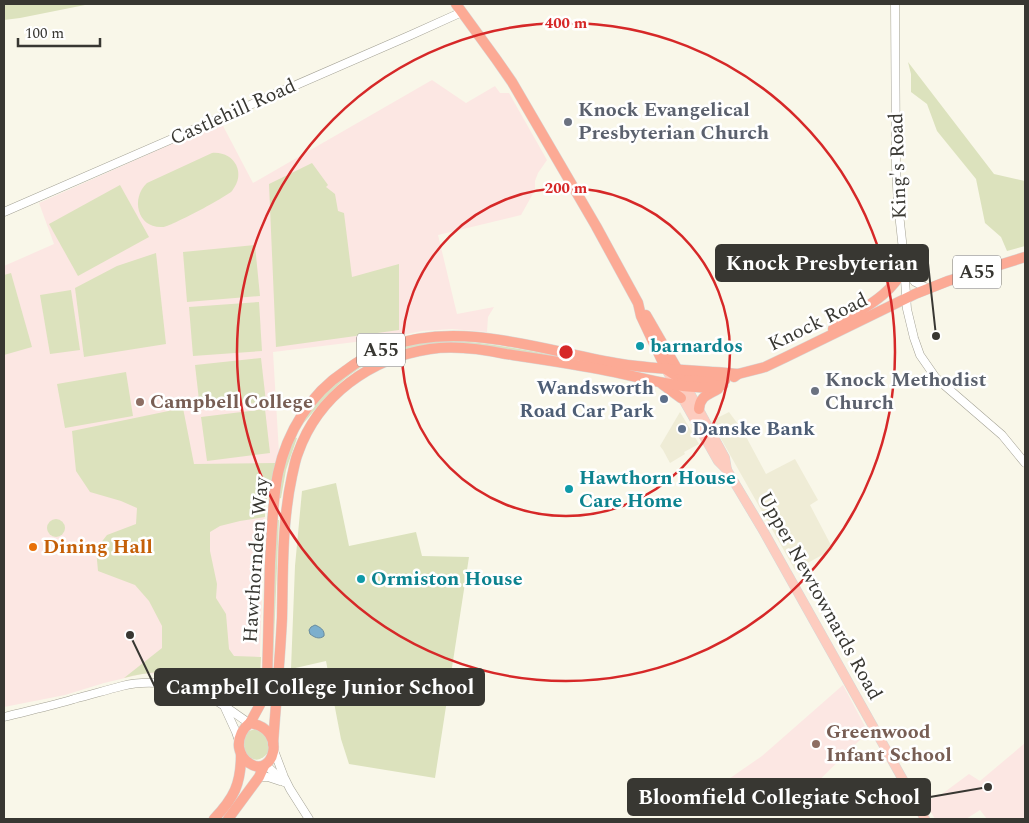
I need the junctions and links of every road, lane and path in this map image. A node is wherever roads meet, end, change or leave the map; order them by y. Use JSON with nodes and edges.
{"nodes":[{"id":1,"x":896,"y":4,"type":"edge"},
{"id":2,"x":459,"y":8,"type":"edge"},
{"id":3,"x":4,"y":212,"type":"edge"},
{"id":4,"x":1025,"y":257,"type":"edge"},
{"id":5,"x":904,"y":268,"type":"junction"},
{"id":6,"x":929,"y":289,"type":"junction"},
{"id":7,"x":906,"y":298,"type":"junction"},
{"id":8,"x":641,"y":307,"type":"junction"},
{"id":9,"x":826,"y":338,"type":"junction"},
{"id":10,"x":656,"y":349,"type":"junction"},
{"id":11,"x":578,"y":355,"type":"junction"},
{"id":12,"x":694,"y":370,"type":"junction"},
{"id":13,"x":676,"y":377,"type":"junction"},
{"id":14,"x":730,"y":380,"type":"junction"},
{"id":15,"x":656,"y":381,"type":"junction"},
{"id":16,"x":682,"y":398,"type":"junction"},
{"id":17,"x":699,"y":409,"type":"junction"},
{"id":18,"x":703,"y":437,"type":"junction"},
{"id":19,"x":1025,"y":463,"type":"edge"},
{"id":20,"x":727,"y":470,"type":"junction"},
{"id":21,"x":224,"y":707,"type":"junction"},
{"id":22,"x":4,"y":717,"type":"edge"},
{"id":23,"x":249,"y":723,"type":"junction"},
{"id":24,"x":239,"y":741,"type":"junction"},
{"id":25,"x":273,"y":746,"type":"junction"},
{"id":26,"x":241,"y":755,"type":"junction"},
{"id":27,"x":265,"y":766,"type":"junction"},
{"id":28,"x":259,"y":778,"type":"junction"},
{"id":29,"x":288,"y":787,"type":"junction"},
{"id":30,"x":214,"y":819,"type":"edge"},
{"id":31,"x":228,"y":819,"type":"edge"},
{"id":32,"x":309,"y":819,"type":"edge"},
{"id":33,"x":925,"y":819,"type":"edge"}],
"edges":[{"from":1,"to":5,"type":"street","name":"King's Road"},
{"from":2,"to":3,"type":"street","name":"Castlehill Road"},
{"from":2,"to":8,"type":"highway","name":"Upper Newtownards Road"},
{"from":4,"to":6,"type":"highway","name":"Knock Road","number":"A55"},
{"from":5,"to":6,"type":"street"},
{"from":5,"to":7,"type":"street","name":"King's Road"},
{"from":5,"to":9,"type":"highway"},
{"from":6,"to":7,"type":"highway","name":"Knock Road","number":"A55"},
{"from":7,"to":9,"type":"highway","name":"Knock Road","number":"A55"},
{"from":7,"to":19,"type":"street","name":"King's Road"},
{"from":8,"to":10,"type":"highway","name":"Upper Newtownards Road"},
{"from":8,"to":12,"type":"highway"},
{"from":8,"to":13,"type":"highway","name":"Upper Newtownards Road"},
{"from":9,"to":14,"type":"highway","name":"Knock Road","number":"A55"},
{"from":10,"to":11,"type":"highway"},
{"from":10,"to":13,"type":"highway","name":"Upper Newtownards Road"},
{"from":11,"to":13,"type":"highway","name":"Hawthornden Way","number":"A55"},
{"from":11,"to":23,"type":"highway","name":"Hawthornden Way","number":"A55"},
{"from":12,"to":13,"type":"highway","name":"Knock Road","number":"A55"},
{"from":12,"to":14,"type":"highway","name":"Knock Road","number":"A55"},
{"from":13,"to":14,"type":"highway"},
{"from":13,"to":15,"type":"highway","name":"Hawthornden Way","number":"A55"},
{"from":13,"to":16,"type":"main road","name":"Upper Newtownards Road"},
{"from":13,"to":17,"type":"main road","name":"Upper Newtownards Road"},
{"from":13,"to":18,"type":"main road"},
{"from":14,"to":17,"type":"highway"},
{"from":15,"to":16,"type":"highway"},
{"from":15,"to":25,"type":"highway","name":"Hawthornden Way","number":"A55"},
{"from":16,"to":18,"type":"main road","name":"Upper Newtownards Road"},
{"from":17,"to":20,"type":"main road","name":"Upper Newtownards Road"},
{"from":18,"to":20,"type":"main road","name":"Upper Newtownards Road"},
{"from":20,"to":33,"type":"main road","name":"Upper Newtownards Road"},
{"from":21,"to":22,"type":"street"},
{"from":21,"to":23,"type":"street"},
{"from":21,"to":24,"type":"street"},
{"from":23,"to":24,"type":"highway","number":"A55"},
{"from":23,"to":25,"type":"highway"},
{"from":24,"to":26,"type":"highway"},
{"from":25,"to":27,"type":"highway","number":"A55"},
{"from":25,"to":29,"type":"street"},
{"from":26,"to":27,"type":"highway"},
{"from":26,"to":30,"type":"highway"},
{"from":27,"to":28,"type":"highway","number":"A55"},
{"from":27,"to":29,"type":"street"},
{"from":28,"to":29,"type":"street"},
{"from":28,"to":31,"type":"highway","number":"A55"},
{"from":29,"to":32,"type":"street"}]}
